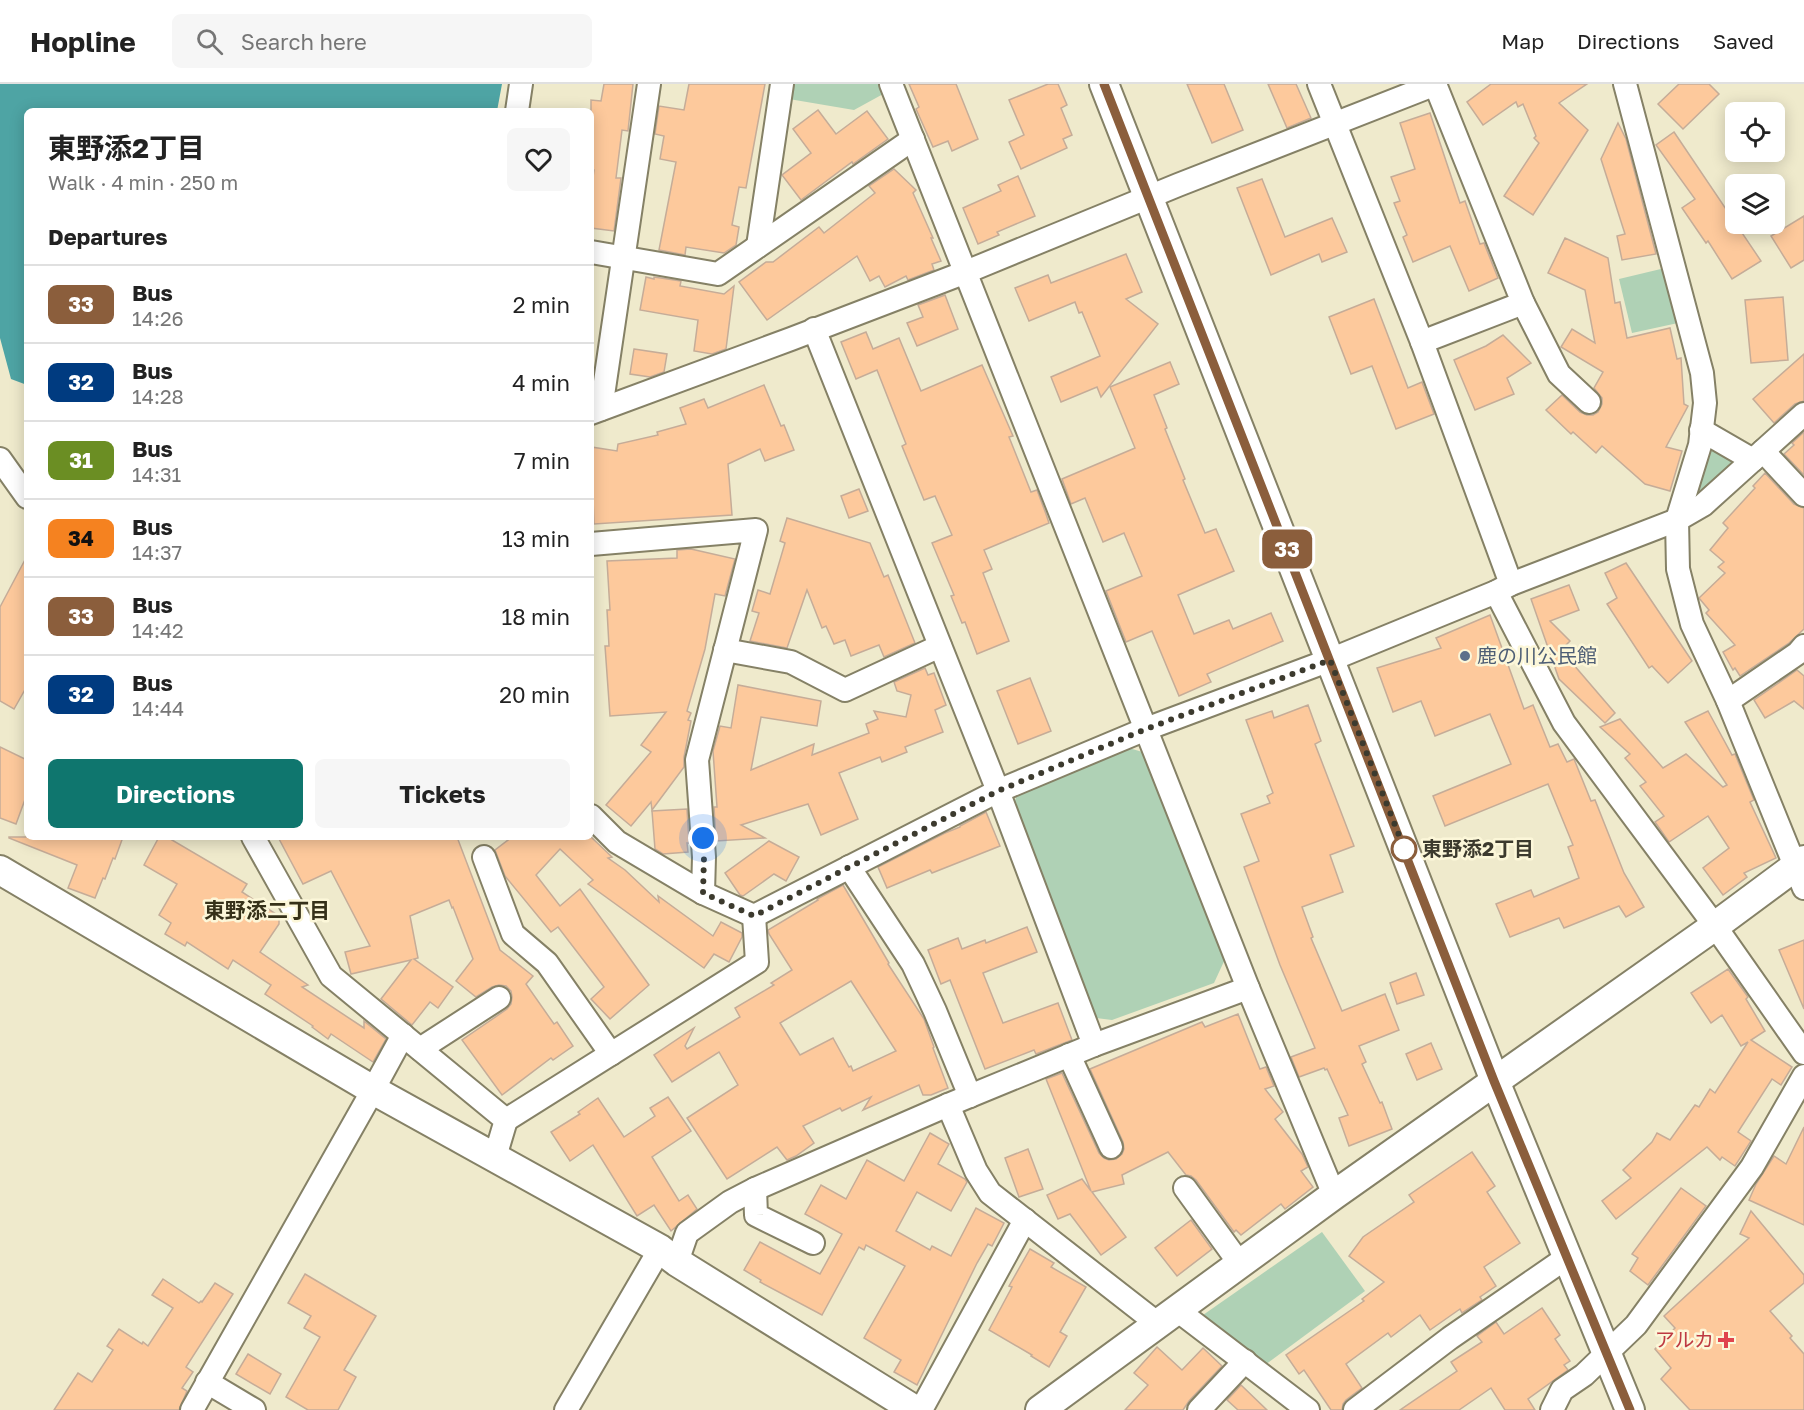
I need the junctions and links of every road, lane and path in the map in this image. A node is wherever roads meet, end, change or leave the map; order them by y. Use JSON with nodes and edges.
{"nodes":[{"id":1,"x":521,"y":84,"type":"edge"},
{"id":2,"x":650,"y":84,"type":"edge"},
{"id":3,"x":782,"y":84,"type":"edge"},
{"id":4,"x":891,"y":84,"type":"edge"},
{"id":5,"x":1104,"y":84,"type":"edge"},
{"id":6,"x":1318,"y":84,"type":"edge"},
{"id":7,"x":1435,"y":84,"type":"edge"},
{"id":8,"x":1625,"y":84,"type":"edge"},
{"id":9,"x":517,"y":108,"type":"edge"},
{"id":10,"x":1334,"y":124,"type":"junction"},
{"id":11,"x":913,"y":139,"type":"junction"},
{"id":12,"x":1149,"y":197,"type":"junction"},
{"id":13,"x":758,"y":246,"type":"junction"},
{"id":14,"x":594,"y":253,"type":"edge"},
{"id":15,"x":624,"y":258,"type":"junction"},
{"id":16,"x":966,"y":272,"type":"junction"},
{"id":17,"x":1523,"y":303,"type":"junction"},
{"id":18,"x":814,"y":329,"type":"junction"},
{"id":19,"x":1422,"y":342,"type":"junction"},
{"id":20,"x":1588,"y":402,"type":"dead end"},
{"id":21,"x":596,"y":411,"type":"edge"},
{"id":22,"x":1804,"y":414,"type":"edge"},
{"id":23,"x":1701,"y":430,"type":"junction"},
{"id":24,"x":1758,"y":455,"type":"junction"},
{"id":25,"x":0,"y":459,"type":"edge"},
{"id":26,"x":24,"y":492,"type":"edge"},
{"id":27,"x":1804,"y":495,"type":"edge"},
{"id":28,"x":1677,"y":520,"type":"junction"},
{"id":29,"x":594,"y":544,"type":"edge"},
{"id":30,"x":1504,"y":588,"type":"junction"},
{"id":31,"x":940,"y":646,"type":"junction"},
{"id":32,"x":1804,"y":646,"type":"edge"},
{"id":33,"x":725,"y":650,"type":"junction"},
{"id":34,"x":1330,"y":660,"type":"junction"},
{"id":35,"x":1728,"y":701,"type":"junction"},
{"id":36,"x":1146,"y":729,"type":"junction"},
{"id":37,"x":998,"y":791,"type":"junction"},
{"id":38,"x":594,"y":819,"type":"edge"},
{"id":39,"x":255,"y":840,"type":"edge"},
{"id":40,"x":484,"y":857,"type":"dead end"},
{"id":41,"x":849,"y":867,"type":"junction"},
{"id":42,"x":0,"y":870,"type":"edge"},
{"id":43,"x":1801,"y":872,"type":"edge"},
{"id":44,"x":703,"y":893,"type":"junction"},
{"id":45,"x":754,"y":916,"type":"junction"},
{"id":46,"x":1715,"y":926,"type":"junction"},
{"id":47,"x":1248,"y":988,"type":"junction"},
{"id":48,"x":499,"y":998,"type":"dead end"},
{"id":49,"x":411,"y":1042,"type":"junction"},
{"id":50,"x":1094,"y":1045,"type":"junction"},
{"id":51,"x":1804,"y":1053,"type":"edge"},
{"id":52,"x":611,"y":1054,"type":"junction"},
{"id":53,"x":1069,"y":1055,"type":"junction"},
{"id":54,"x":1804,"y":1076,"type":"edge"},
{"id":55,"x":1494,"y":1081,"type":"junction"},
{"id":56,"x":373,"y":1090,"type":"junction"},
{"id":57,"x":970,"y":1096,"type":"junction"},
{"id":58,"x":948,"y":1105,"type":"junction"},
{"id":59,"x":506,"y":1120,"type":"junction"},
{"id":60,"x":1111,"y":1147,"type":"dead end"},
{"id":61,"x":495,"y":1158,"type":"junction"},
{"id":62,"x":1185,"y":1188,"type":"dead end"},
{"id":63,"x":755,"y":1189,"type":"junction"},
{"id":64,"x":1334,"y":1195,"type":"junction"},
{"id":65,"x":1025,"y":1220,"type":"junction"},
{"id":66,"x":813,"y":1243,"type":"dead end"},
{"id":67,"x":668,"y":1256,"type":"junction"},
{"id":68,"x":1566,"y":1258,"type":"junction"},
{"id":69,"x":1240,"y":1264,"type":"junction"},
{"id":70,"x":1168,"y":1317,"type":"junction"},
{"id":71,"x":1608,"y":1353,"type":"junction"},
{"id":72,"x":1245,"y":1361,"type":"junction"},
{"id":73,"x":207,"y":1382,"type":"junction"},
{"id":74,"x":192,"y":1410,"type":"edge"},
{"id":75,"x":254,"y":1410,"type":"edge"},
{"id":76,"x":566,"y":1410,"type":"edge"},
{"id":77,"x":915,"y":1410,"type":"edge"},
{"id":78,"x":921,"y":1410,"type":"edge"},
{"id":79,"x":1040,"y":1410,"type":"edge"},
{"id":80,"x":1199,"y":1410,"type":"edge"},
{"id":81,"x":1308,"y":1410,"type":"edge"},
{"id":82,"x":1355,"y":1410,"type":"edge"},
{"id":83,"x":1552,"y":1410,"type":"edge"},
{"id":84,"x":1630,"y":1410,"type":"edge"}],
"edges":[{"from":1,"to":9,"type":"street"},
{"from":2,"to":15,"type":"street"},
{"from":3,"to":13,"type":"street"},
{"from":4,"to":11,"type":"street"},
{"from":5,"to":12,"type":"street"},
{"from":6,"to":10,"type":"street"},
{"from":7,"to":10,"type":"street"},
{"from":7,"to":17,"type":"street"},
{"from":8,"to":23,"type":"street"},
{"from":10,"to":12,"type":"street"},
{"from":10,"to":19,"type":"street"},
{"from":11,"to":13,"type":"street"},
{"from":11,"to":16,"type":"street"},
{"from":12,"to":16,"type":"street"},
{"from":12,"to":34,"type":"street"},
{"from":13,"to":15,"type":"street"},
{"from":14,"to":15,"type":"street"},
{"from":15,"to":21,"type":"street"},
{"from":16,"to":18,"type":"street"},
{"from":16,"to":36,"type":"street"},
{"from":17,"to":19,"type":"street"},
{"from":17,"to":20,"type":"street"},
{"from":18,"to":21,"type":"street"},
{"from":18,"to":31,"type":"street"},
{"from":19,"to":30,"type":"street"},
{"from":22,"to":24,"type":"street"},
{"from":23,"to":24,"type":"street"},
{"from":23,"to":28,"type":"street"},
{"from":24,"to":27,"type":"street"},
{"from":24,"to":28,"type":"street"},
{"from":25,"to":26,"type":"street"},
{"from":28,"to":30,"type":"street"},
{"from":28,"to":35,"type":"street"},
{"from":29,"to":33,"type":"street"},
{"from":30,"to":34,"type":"street"},
{"from":30,"to":46,"type":"street"},
{"from":31,"to":33,"type":"street"},
{"from":31,"to":37,"type":"street"},
{"from":32,"to":35,"type":"street"},
{"from":33,"to":44,"type":"street"},
{"from":34,"to":36,"type":"street"},
{"from":34,"to":55,"type":"street"},
{"from":35,"to":43,"type":"street"},
{"from":36,"to":37,"type":"street"},
{"from":36,"to":47,"type":"street"},
{"from":37,"to":41,"type":"street"},
{"from":37,"to":50,"type":"street"},
{"from":38,"to":44,"type":"street"},
{"from":39,"to":49,"type":"street"},
{"from":40,"to":52,"type":"street"},
{"from":41,"to":45,"type":"street"},
{"from":41,"to":57,"type":"street"},
{"from":42,"to":56,"type":"street"},
{"from":43,"to":46,"type":"street"},
{"from":44,"to":45,"type":"street"},
{"from":45,"to":52,"type":"street"},
{"from":46,"to":51,"type":"street"},
{"from":46,"to":55,"type":"street"},
{"from":47,"to":50,"type":"street"},
{"from":47,"to":64,"type":"street"},
{"from":48,"to":49,"type":"street"},
{"from":49,"to":56,"type":"street"},
{"from":49,"to":59,"type":"street"},
{"from":50,"to":53,"type":"street"},
{"from":52,"to":59,"type":"street"},
{"from":53,"to":57,"type":"street"},
{"from":53,"to":60,"type":"street"},
{"from":54,"to":71,"type":"street"},
{"from":55,"to":64,"type":"street"},
{"from":55,"to":68,"type":"street"},
{"from":56,"to":61,"type":"street"},
{"from":56,"to":73,"type":"street"},
{"from":57,"to":58,"type":"street"},
{"from":58,"to":63,"type":"street"},
{"from":58,"to":65,"type":"street"},
{"from":59,"to":61,"type":"street"},
{"from":61,"to":67,"type":"street"},
{"from":62,"to":69,"type":"street"},
{"from":63,"to":66,"type":"street"},
{"from":63,"to":67,"type":"street"},
{"from":64,"to":69,"type":"street"},
{"from":65,"to":70,"type":"street"},
{"from":65,"to":78,"type":"street"},
{"from":67,"to":76,"type":"street"},
{"from":67,"to":77,"type":"street"},
{"from":68,"to":71,"type":"street"},
{"from":68,"to":82,"type":"street"},
{"from":69,"to":70,"type":"street"},
{"from":70,"to":72,"type":"street"},
{"from":70,"to":79,"type":"street"},
{"from":71,"to":83,"type":"street"},
{"from":71,"to":84,"type":"street"},
{"from":72,"to":80,"type":"street"},
{"from":72,"to":81,"type":"street"},
{"from":73,"to":74,"type":"street"},
{"from":73,"to":75,"type":"street"}]}
